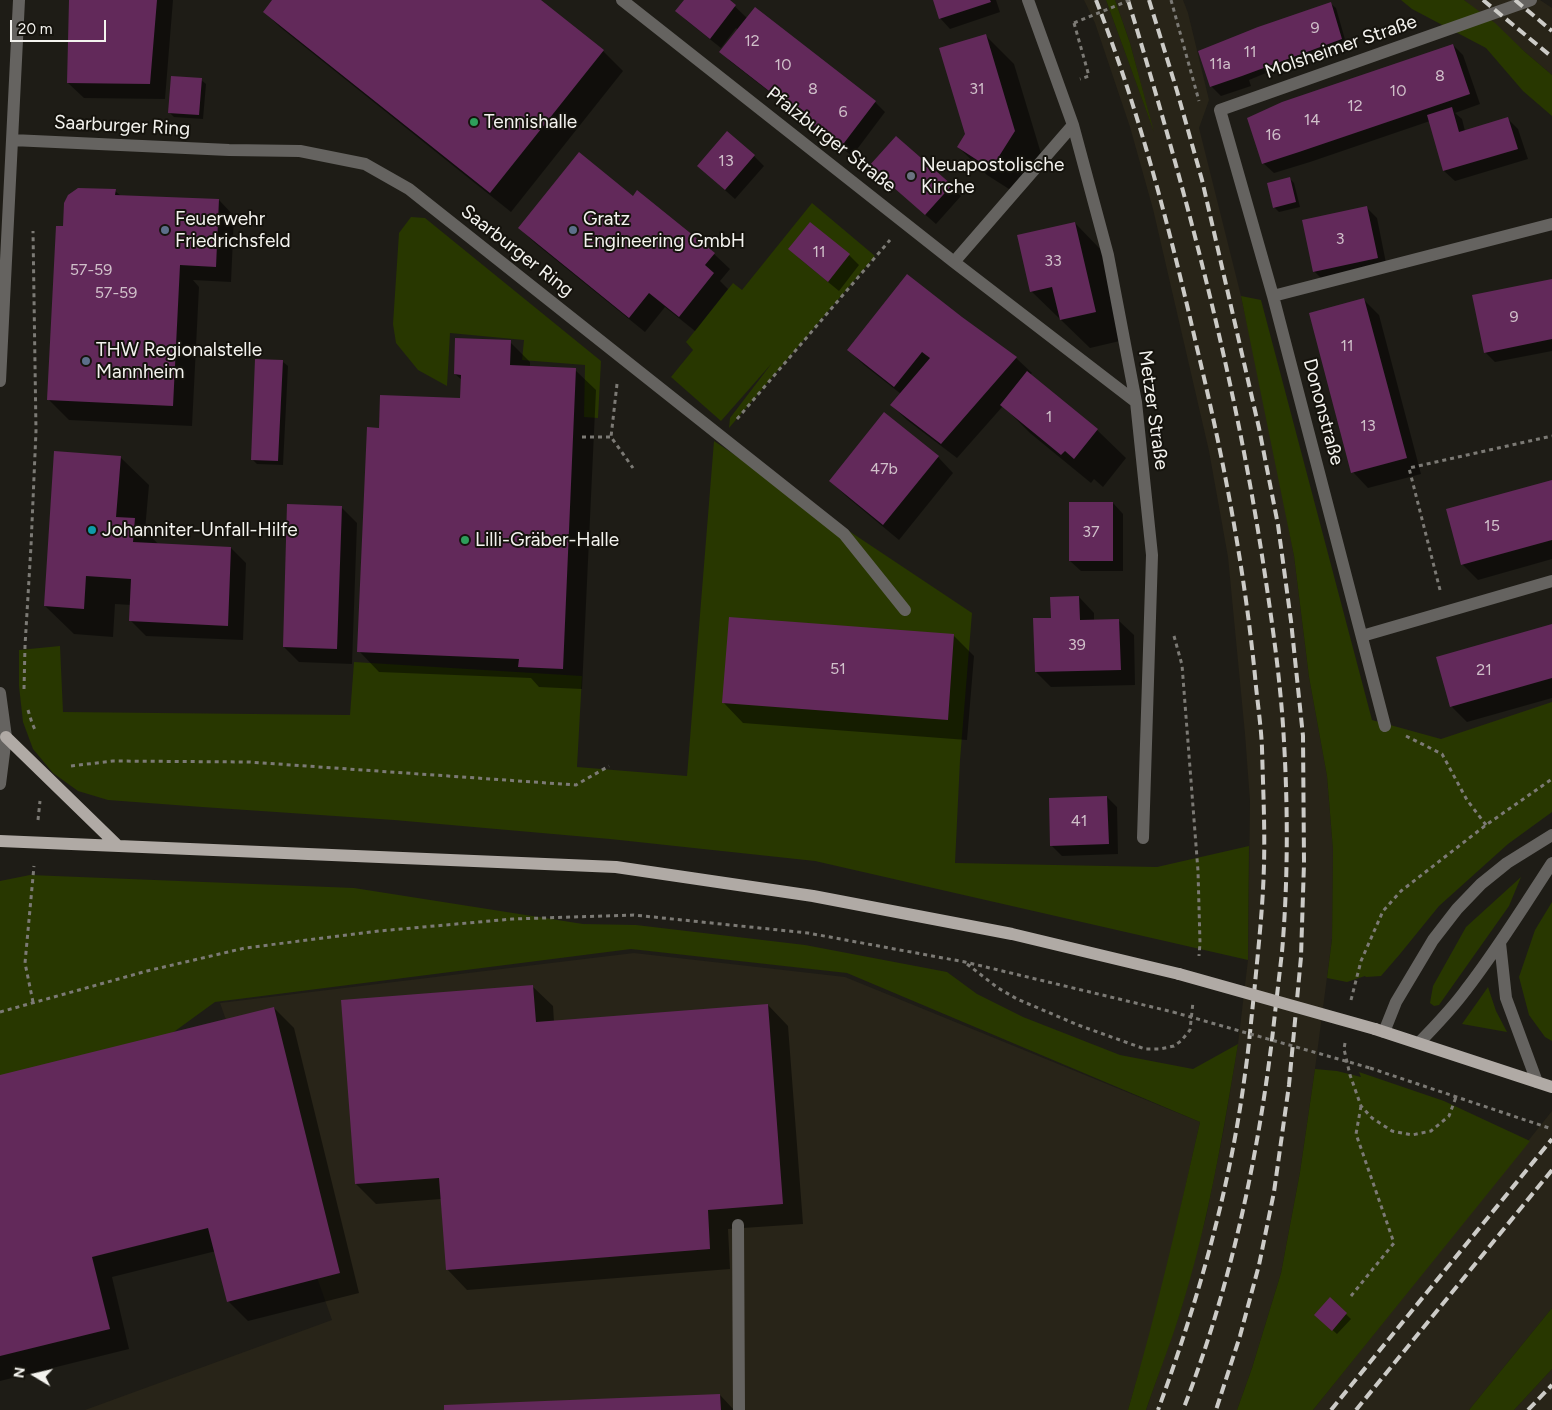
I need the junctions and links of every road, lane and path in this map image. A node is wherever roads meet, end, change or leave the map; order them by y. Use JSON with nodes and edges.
{"nodes":[{"id":1,"x":19,"y":0,"type":"edge"},
{"id":2,"x":622,"y":0,"type":"edge"},
{"id":3,"x":1028,"y":0,"type":"edge"},
{"id":4,"x":1130,"y":0,"type":"edge"},
{"id":5,"x":1171,"y":0,"type":"edge"},
{"id":6,"x":1531,"y":0,"type":"edge"},
{"id":7,"x":636,"y":4,"type":"edge"},
{"id":8,"x":1089,"y":76,"type":"dead end"},
{"id":9,"x":1220,"y":110,"type":"junction"},
{"id":10,"x":1073,"y":126,"type":"junction"},
{"id":11,"x":12,"y":140,"type":"junction"},
{"id":12,"x":906,"y":223,"type":"junction"},
{"id":13,"x":1552,"y":224,"type":"edge"},
{"id":14,"x":33,"y":228,"type":"dead end"},
{"id":15,"x":954,"y":262,"type":"junction"},
{"id":16,"x":3,"y":263,"type":"edge"},
{"id":17,"x":1273,"y":296,"type":"junction"},
{"id":18,"x":621,"y":358,"type":"junction"},
{"id":19,"x":0,"y":382,"type":"edge"},
{"id":20,"x":1136,"y":402,"type":"junction"},
{"id":21,"x":1552,"y":436,"type":"edge"},
{"id":22,"x":582,"y":437,"type":"dead end"},
{"id":23,"x":611,"y":437,"type":"junction"},
{"id":24,"x":722,"y":437,"type":"junction"},
{"id":25,"x":633,"y":468,"type":"dead end"},
{"id":26,"x":1552,"y":582,"type":"edge"},
{"id":27,"x":905,"y":610,"type":"dead end"},
{"id":28,"x":1445,"y":612,"type":"junction"},
{"id":29,"x":1172,"y":628,"type":"dead end"},
{"id":30,"x":1362,"y":636,"type":"junction"},
{"id":31,"x":0,"y":692,"type":"edge"},
{"id":32,"x":24,"y":698,"type":"dead end"},
{"id":33,"x":27,"y":706,"type":"dead end"},
{"id":34,"x":1386,"y":726,"type":"joint"},
{"id":35,"x":6,"y":737,"type":"junction"},
{"id":36,"x":40,"y":740,"type":"dead end"},
{"id":37,"x":609,"y":766,"type":"dead end"},
{"id":38,"x":1552,"y":780,"type":"edge"},
{"id":39,"x":51,"y":782,"type":"junction"},
{"id":40,"x":0,"y":784,"type":"edge"},
{"id":41,"x":1486,"y":825,"type":"junction"},
{"id":42,"x":1552,"y":835,"type":"edge"},
{"id":43,"x":1143,"y":838,"type":"dead end"},
{"id":44,"x":0,"y":841,"type":"edge"},
{"id":45,"x":37,"y":842,"type":"junction"},
{"id":46,"x":118,"y":846,"type":"junction"},
{"id":47,"x":1552,"y":863,"type":"edge"},
{"id":48,"x":1383,"y":912,"type":"dead end"},
{"id":49,"x":1500,"y":943,"type":"junction"},
{"id":50,"x":965,"y":962,"type":"junction"},
{"id":51,"x":1198,"y":962,"type":"dead end"},
{"id":52,"x":1193,"y":1001,"type":"dead end"},
{"id":53,"x":33,"y":1002,"type":"junction"},
{"id":54,"x":0,"y":1012,"type":"edge"},
{"id":55,"x":1380,"y":1031,"type":"junction"},
{"id":56,"x":1419,"y":1043,"type":"junction"},
{"id":57,"x":1537,"y":1082,"type":"junction"},
{"id":58,"x":1552,"y":1087,"type":"edge"},
{"id":59,"x":1361,"y":1106,"type":"dead end"},
{"id":60,"x":1552,"y":1129,"type":"edge"},
{"id":61,"x":738,"y":1225,"type":"dead end"},
{"id":62,"x":1351,"y":1296,"type":"dead end"},
{"id":63,"x":739,"y":1410,"type":"edge"}],
"edges":[{"from":1,"to":11,"type":"street"},
{"from":2,"to":7,"type":"street","name":"Pfalzburger Straße"},
{"from":3,"to":10,"type":"street","name":"Metzer Straße"},
{"from":4,"to":8,"type":"path","bridge":true},
{"from":5,"to":9,"type":"path"},
{"from":6,"to":9,"type":"street","name":"Molsheimer Straße"},
{"from":7,"to":12,"type":"street","name":"Pfalzburger Straße"},
{"from":9,"to":17,"type":"street","name":"Dononstraße"},
{"from":10,"to":15,"type":"street"},
{"from":10,"to":20,"type":"street","name":"Metzer Straße"},
{"from":11,"to":16,"type":"street"},
{"from":11,"to":18,"type":"street","name":"Saarburger Ring"},
{"from":12,"to":15,"type":"street","name":"Pfalzburger Straße"},
{"from":12,"to":24,"type":"path"},
{"from":13,"to":17,"type":"street"},
{"from":14,"to":32,"type":"path"},
{"from":15,"to":20,"type":"street","name":"Pfalzburger Straße"},
{"from":16,"to":19,"type":"street"},
{"from":17,"to":30,"type":"street","name":"Dononstraße"},
{"from":18,"to":23,"type":"path"},
{"from":18,"to":24,"type":"street","name":"Saarburger Ring"},
{"from":20,"to":43,"type":"street","name":"Metzer Straße"},
{"from":21,"to":28,"type":"path"},
{"from":22,"to":23,"type":"path"},
{"from":23,"to":25,"type":"path"},
{"from":24,"to":27,"type":"street","name":"Saarburger Ring"},
{"from":26,"to":28,"type":"street"},
{"from":28,"to":30,"type":"street"},
{"from":29,"to":51,"type":"path"},
{"from":30,"to":34,"type":"street","name":"Dononstraße"},
{"from":31,"to":35,"type":"street"},
{"from":33,"to":36,"type":"path"},
{"from":34,"to":41,"type":"path"},
{"from":35,"to":39,"type":"main road"},
{"from":35,"to":40,"type":"street"},
{"from":37,"to":39,"type":"path"},
{"from":38,"to":41,"type":"path"},
{"from":39,"to":45,"type":"path"},
{"from":39,"to":46,"type":"main road"},
{"from":41,"to":48,"type":"path"},
{"from":42,"to":55,"type":"street"},
{"from":44,"to":45,"type":"main road"},
{"from":45,"to":46,"type":"main road"},
{"from":45,"to":53,"type":"path"},
{"from":46,"to":55,"type":"main road","bridge":true},
{"from":47,"to":49,"type":"street"},
{"from":49,"to":56,"type":"street"},
{"from":49,"to":57,"type":"street"},
{"from":50,"to":52,"type":"path"},
{"from":50,"to":53,"type":"path"},
{"from":50,"to":60,"type":"path","bridge":true},
{"from":53,"to":54,"type":"path"},
{"from":55,"to":56,"type":"main road"},
{"from":56,"to":57,"type":"main road"},
{"from":57,"to":58,"type":"main road"},
{"from":59,"to":62,"type":"path"},
{"from":61,"to":63,"type":"street"}]}
